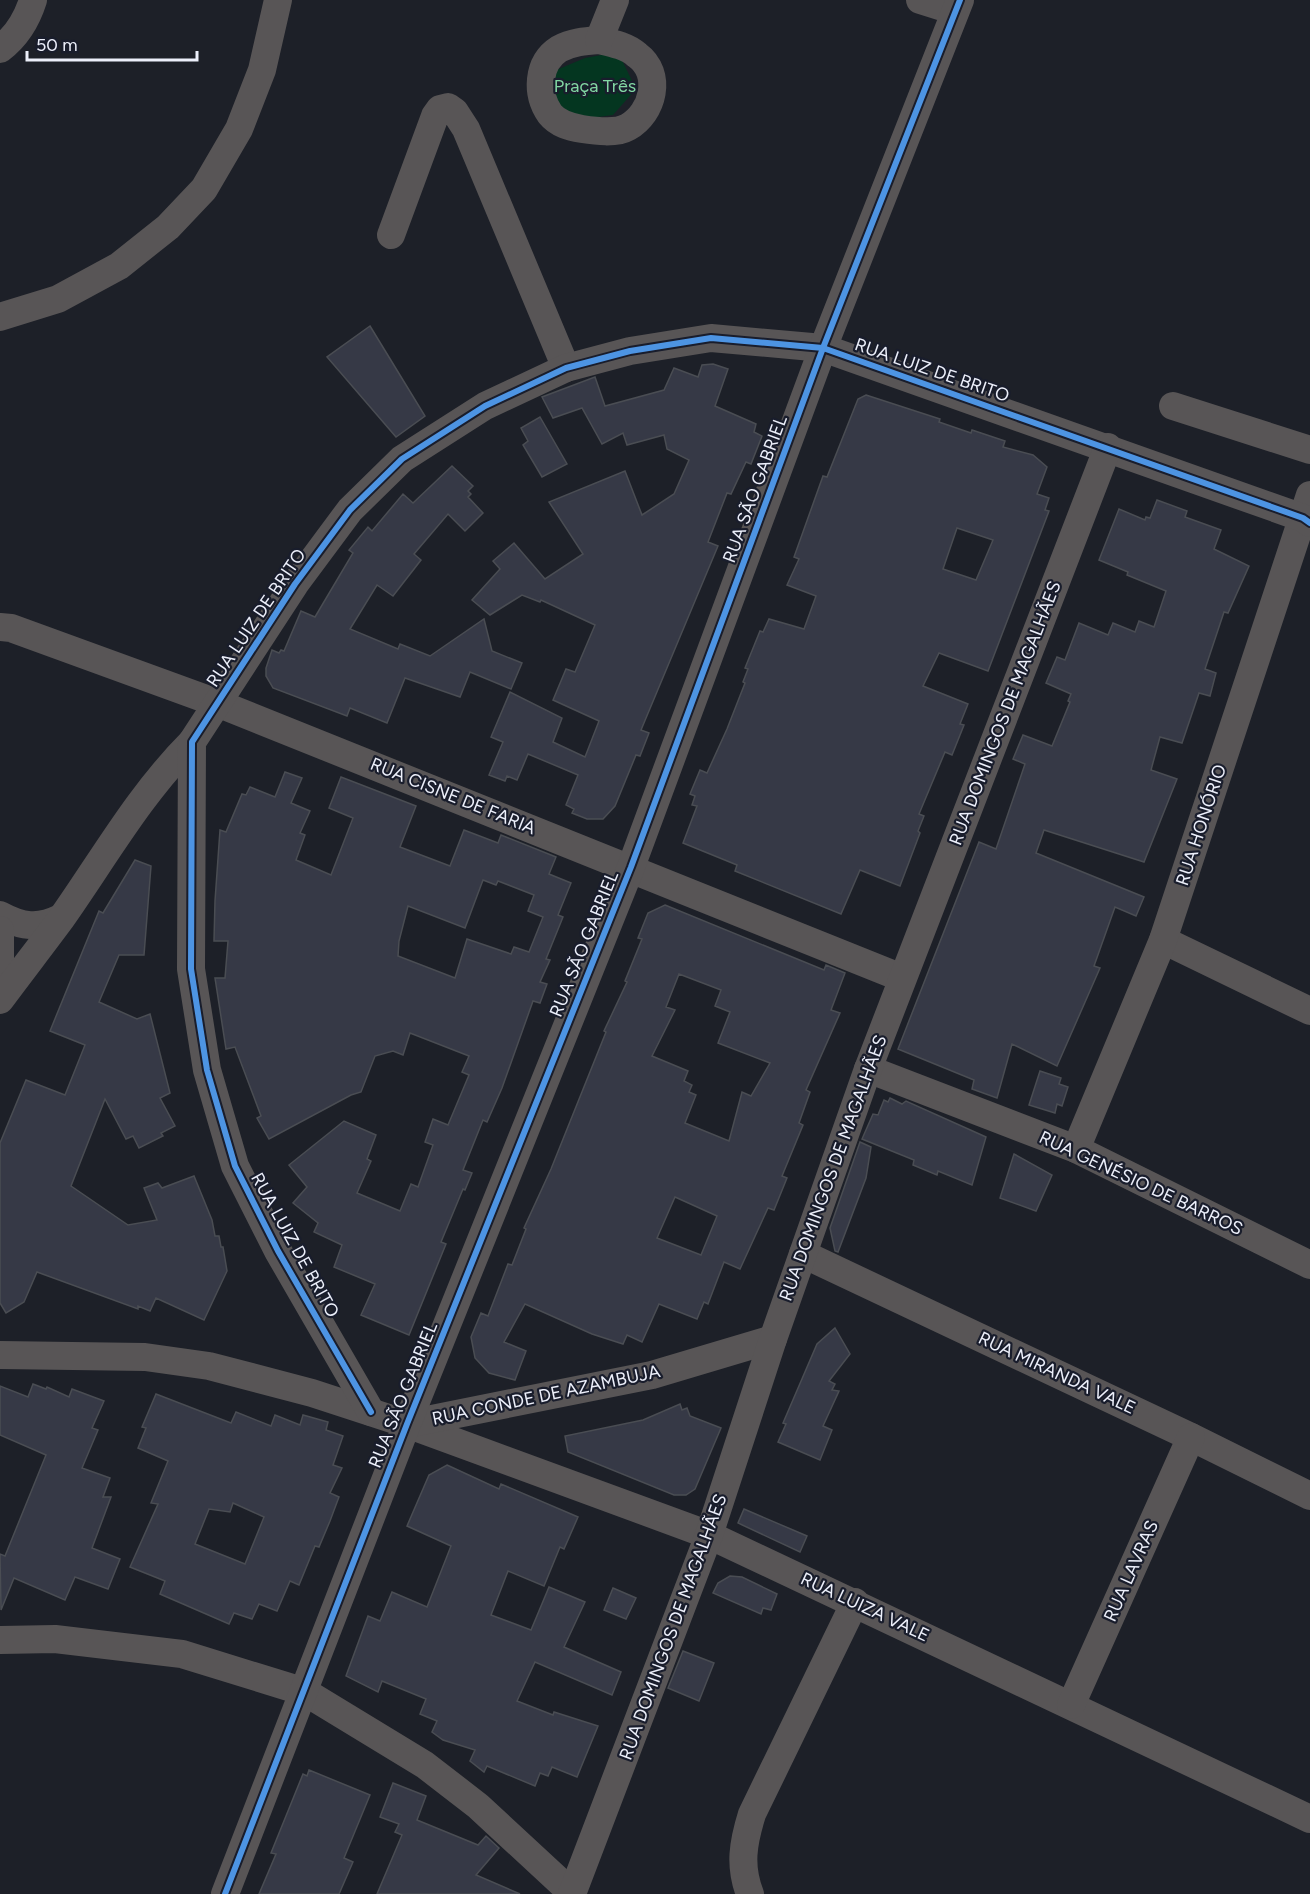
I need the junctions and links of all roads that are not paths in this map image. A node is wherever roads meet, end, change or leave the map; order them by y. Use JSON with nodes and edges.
{"nodes":[{"id":1,"x":33,"y":0,"type":"edge"},
{"id":2,"x":278,"y":0,"type":"edge"},
{"id":3,"x":615,"y":0,"type":"edge"},
{"id":4,"x":920,"y":0,"type":"edge"},
{"id":5,"x":957,"y":5,"type":"edge"},
{"id":6,"x":599,"y":40,"type":"dead end"},
{"id":7,"x":0,"y":48,"type":"edge"},
{"id":8,"x":390,"y":235,"type":"dead end"},
{"id":9,"x":0,"y":317,"type":"edge"},
{"id":10,"x":823,"y":348,"type":"junction"},
{"id":11,"x":566,"y":368,"type":"junction"},
{"id":12,"x":1173,"y":406,"type":"dead end"},
{"id":13,"x":1108,"y":447,"type":"junction"},
{"id":14,"x":1310,"y":450,"type":"edge"},
{"id":15,"x":1308,"y":512,"type":"edge"},
{"id":16,"x":0,"y":627,"type":"edge"},
{"id":17,"x":217,"y":703,"type":"junction"},
{"id":18,"x":192,"y":742,"type":"junction"},
{"id":19,"x":631,"y":867,"type":"junction"},
{"id":20,"x":0,"y":915,"type":"edge"},
{"id":21,"x":61,"y":918,"type":"junction"},
{"id":22,"x":0,"y":930,"type":"edge"},
{"id":23,"x":1163,"y":940,"type":"junction"},
{"id":24,"x":902,"y":978,"type":"junction"},
{"id":25,"x":0,"y":981,"type":"edge"},
{"id":26,"x":0,"y":1000,"type":"edge"},
{"id":27,"x":1310,"y":1011,"type":"edge"},
{"id":28,"x":868,"y":1069,"type":"junction"},
{"id":29,"x":1076,"y":1149,"type":"junction"},
{"id":30,"x":803,"y":1254,"type":"junction"},
{"id":31,"x":1310,"y":1265,"type":"edge"},
{"id":32,"x":773,"y":1339,"type":"junction"},
{"id":33,"x":0,"y":1355,"type":"edge"},
{"id":34,"x":371,"y":1412,"type":"junction"},
{"id":35,"x":408,"y":1424,"type":"junction"},
{"id":36,"x":1191,"y":1437,"type":"junction"},
{"id":37,"x":1310,"y":1496,"type":"edge"},
{"id":38,"x":709,"y":1535,"type":"junction"},
{"id":39,"x":855,"y":1602,"type":"junction"},
{"id":40,"x":0,"y":1640,"type":"edge"},
{"id":41,"x":305,"y":1692,"type":"junction"},
{"id":42,"x":1071,"y":1705,"type":"junction"},
{"id":43,"x":1310,"y":1819,"type":"edge"},
{"id":44,"x":572,"y":1893,"type":"edge"},
{"id":45,"x":225,"y":1894,"type":"edge"},
{"id":46,"x":750,"y":1894,"type":"edge"}],
"edges":[{"from":1,"to":7,"type":"street"},
{"from":2,"to":9,"type":"street"},
{"from":3,"to":6,"type":"street"},
{"from":4,"to":5,"type":"street"},
{"from":5,"to":10,"type":"street","name":"RUA SÃO GABRIEL"},
{"from":8,"to":11,"type":"street"},
{"from":10,"to":11,"type":"street","name":"RUA LUIZ DE BRITO"},
{"from":10,"to":13,"type":"street","name":"RUA LUIZ DE BRITO"},
{"from":10,"to":19,"type":"street","name":"RUA SÃO GABRIEL"},
{"from":11,"to":17,"type":"street","name":"RUA LUIZ DE BRITO"},
{"from":12,"to":14,"type":"street"},
{"from":13,"to":15,"type":"street","name":"RUA LUIZ DE BRITO"},
{"from":13,"to":24,"type":"street","name":"RUA DOMINGOS DE MAGALHÃES"},
{"from":15,"to":23,"type":"street","name":"RUA HONÓRIO"},
{"from":16,"to":17,"type":"street","name":"RUA CISNE DE FARIA"},
{"from":17,"to":18,"type":"street","name":"RUA LUIZ DE BRITO"},
{"from":17,"to":19,"type":"street","name":"RUA CISNE DE FARIA"},
{"from":18,"to":21,"type":"street"},
{"from":18,"to":34,"type":"street","name":"RUA LUIZ DE BRITO"},
{"from":19,"to":24,"type":"street","name":"RUA CISNE DE FARIA"},
{"from":19,"to":35,"type":"street","name":"RUA SÃO GABRIEL"},
{"from":20,"to":21,"type":"street"},
{"from":21,"to":26,"type":"street"},
{"from":22,"to":25,"type":"street"},
{"from":23,"to":27,"type":"street"},
{"from":23,"to":29,"type":"street","name":"RUA HONÓRIO"},
{"from":24,"to":28,"type":"street","name":"RUA DOMINGOS DE MAGALHÃES"},
{"from":28,"to":29,"type":"street","name":"RUA GENÉSIO DE BARROS"},
{"from":28,"to":30,"type":"street","name":"RUA DOMINGOS DE MAGALHÃES"},
{"from":29,"to":31,"type":"street","name":"RUA GENÉSIO DE BARROS"},
{"from":30,"to":32,"type":"street","name":"RUA DOMINGOS DE MAGALHÃES"},
{"from":30,"to":36,"type":"street","name":"RUA MIRANDA VALE"},
{"from":32,"to":35,"type":"street","name":"RUA CONDE DE AZAMBUJA"},
{"from":32,"to":38,"type":"street","name":"RUA DOMINGOS DE MAGALHÃES"},
{"from":33,"to":34,"type":"street","name":"RUA CONDE DE AZAMBUJA"},
{"from":34,"to":35,"type":"street","name":"RUA CONDE DE AZAMBUJA"},
{"from":35,"to":38,"type":"street","name":"RUA LUIZA VALE"},
{"from":35,"to":41,"type":"street","name":"RUA SÃO GABRIEL"},
{"from":36,"to":37,"type":"street","name":"RUA MIRANDA VALE"},
{"from":36,"to":42,"type":"street","name":"RUA LAVRAS"},
{"from":38,"to":39,"type":"street","name":"RUA LUIZA VALE"},
{"from":38,"to":44,"type":"street","name":"RUA DOMINGOS DE MAGALHÃES"},
{"from":39,"to":42,"type":"street","name":"RUA LUIZA VALE"},
{"from":39,"to":46,"type":"street"},
{"from":40,"to":41,"type":"street"},
{"from":41,"to":44,"type":"street"},
{"from":41,"to":45,"type":"street","name":"RUA SÃO GABRIEL"},
{"from":42,"to":43,"type":"street","name":"RUA LUIZA VALE"}]}
